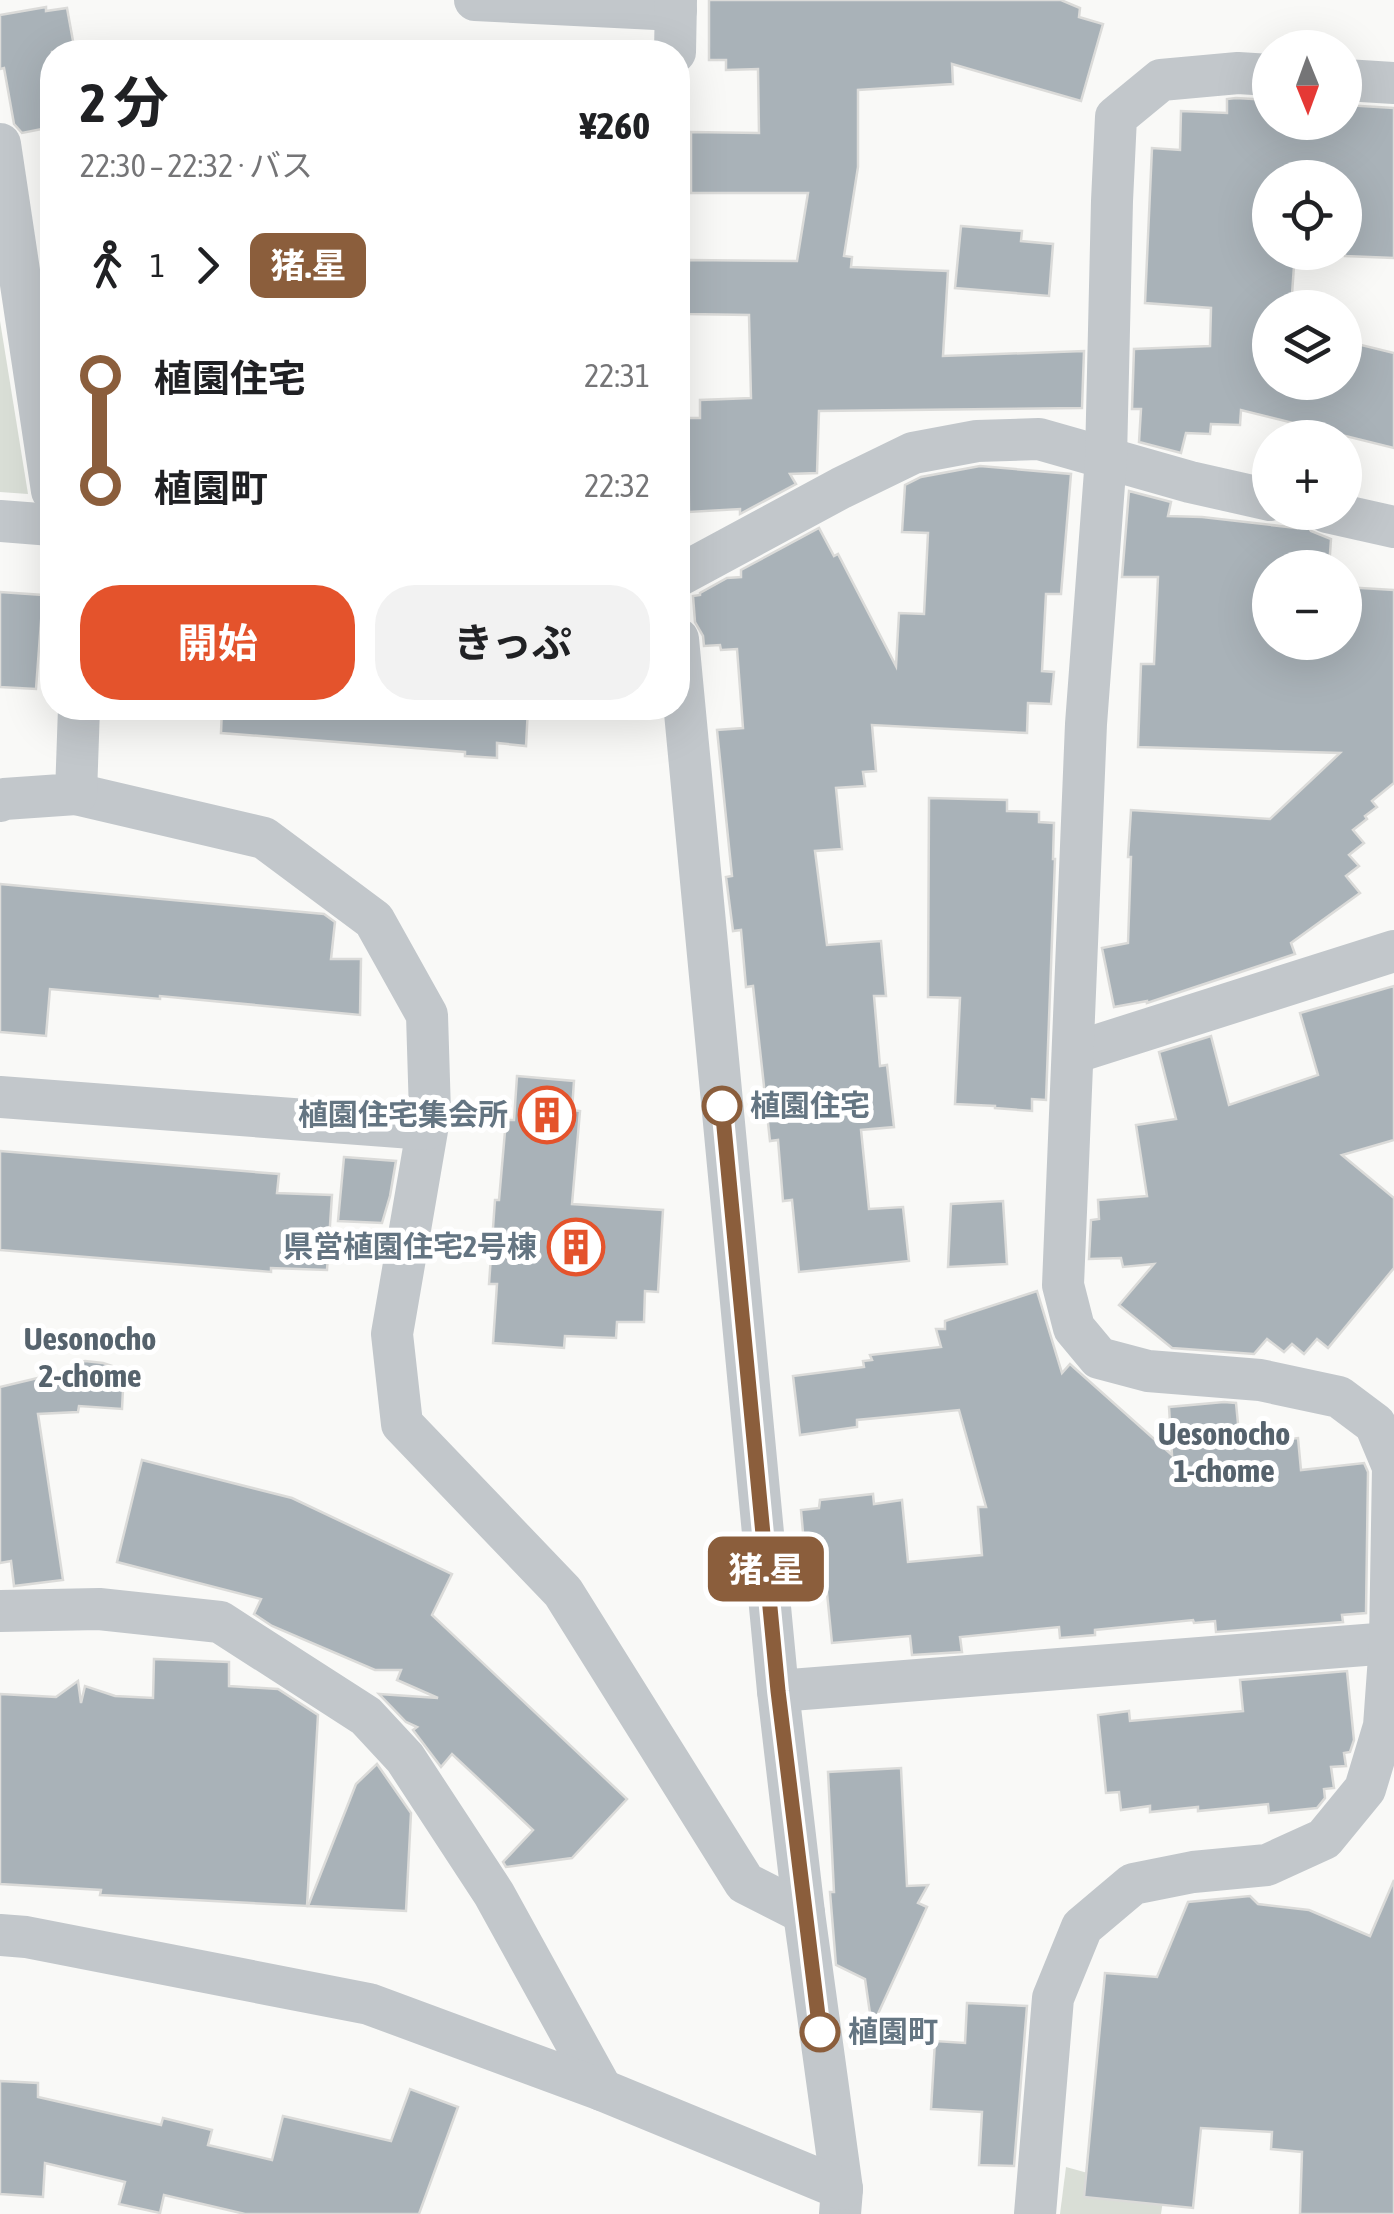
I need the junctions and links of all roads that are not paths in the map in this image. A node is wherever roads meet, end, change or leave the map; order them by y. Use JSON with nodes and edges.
{"nodes":[{"id":1,"x":475,"y":0,"type":"edge"},
{"id":2,"x":676,"y":5,"type":"edge"},
{"id":3,"x":675,"y":40,"type":"edge"},
{"id":4,"x":1252,"y":74,"type":"edge"},
{"id":5,"x":1362,"y":81,"type":"edge"},
{"id":6,"x":1394,"y":83,"type":"edge"},
{"id":7,"x":0,"y":144,"type":"edge"},
{"id":8,"x":40,"y":411,"type":"edge"},
{"id":9,"x":1106,"y":458,"type":"junction"},
{"id":10,"x":1252,"y":496,"type":"edge"},
{"id":11,"x":0,"y":520,"type":"edge"},
{"id":12,"x":1362,"y":520,"type":"edge"},
{"id":13,"x":40,"y":524,"type":"edge"},
{"id":14,"x":1394,"y":527,"type":"edge"},
{"id":15,"x":690,"y":569,"type":"edge"},
{"id":16,"x":79,"y":720,"type":"edge"},
{"id":17,"x":686,"y":720,"type":"edge"},
{"id":18,"x":76,"y":794,"type":"junction"},
{"id":19,"x":0,"y":802,"type":"edge"},
{"id":20,"x":1394,"y":950,"type":"edge"},
{"id":21,"x":1073,"y":1052,"type":"junction"},
{"id":22,"x":0,"y":1097,"type":"edge"},
{"id":23,"x":426,"y":1129,"type":"junction"},
{"id":24,"x":0,"y":1611,"type":"edge"},
{"id":25,"x":1390,"y":1643,"type":"junction"},
{"id":26,"x":778,"y":1691,"type":"junction"},
{"id":27,"x":804,"y":1913,"type":"junction"},
{"id":28,"x":0,"y":1935,"type":"edge"},
{"id":29,"x":602,"y":2090,"type":"junction"},
{"id":30,"x":841,"y":2201,"type":"edge"},
{"id":31,"x":1035,"y":2214,"type":"edge"}],
"edges":[{"from":1,"to":2,"type":"street"},
{"from":2,"to":3,"type":"street"},
{"from":4,"to":9,"type":"street"},
{"from":5,"to":6,"type":"street"},
{"from":7,"to":8,"type":"street"},
{"from":9,"to":10,"type":"street"},
{"from":9,"to":15,"type":"street"},
{"from":9,"to":21,"type":"street"},
{"from":11,"to":13,"type":"street"},
{"from":12,"to":14,"type":"street"},
{"from":16,"to":18,"type":"street"},
{"from":17,"to":26,"type":"street"},
{"from":18,"to":19,"type":"street"},
{"from":18,"to":23,"type":"street"},
{"from":20,"to":21,"type":"street"},
{"from":21,"to":25,"type":"street"},
{"from":22,"to":23,"type":"street"},
{"from":23,"to":27,"type":"street"},
{"from":24,"to":29,"type":"street"},
{"from":25,"to":26,"type":"street"},
{"from":25,"to":31,"type":"street"},
{"from":26,"to":27,"type":"street"},
{"from":27,"to":30,"type":"street"},
{"from":28,"to":29,"type":"street"},
{"from":29,"to":30,"type":"street"}]}
